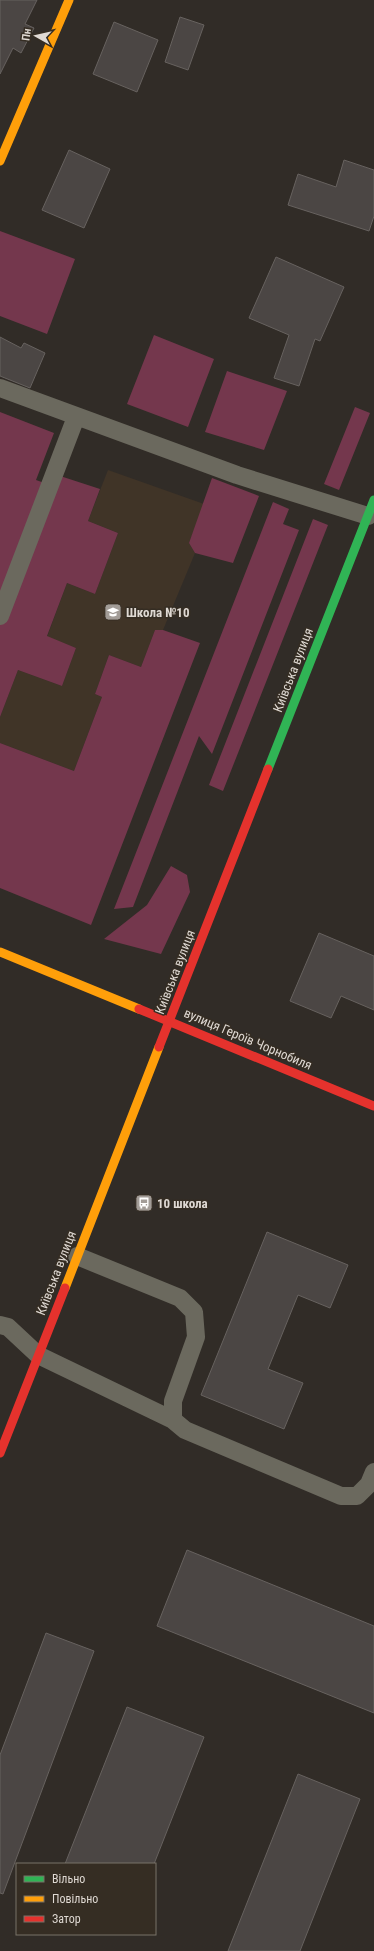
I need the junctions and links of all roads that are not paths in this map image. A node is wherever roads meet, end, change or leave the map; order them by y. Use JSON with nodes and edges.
{"nodes":[{"id":1,"x":69,"y":0,"type":"edge"},
{"id":2,"x":0,"y":161,"type":"edge"},
{"id":3,"x":0,"y":388,"type":"edge"},
{"id":4,"x":76,"y":417,"type":"junction"},
{"id":5,"x":371,"y":508,"type":"edge"},
{"id":6,"x":0,"y":616,"type":"edge"},
{"id":7,"x":0,"y":952,"type":"edge"},
{"id":8,"x":170,"y":1020,"type":"junction"},
{"id":9,"x":374,"y":1106,"type":"edge"},
{"id":10,"x":77,"y":1256,"type":"junction"},
{"id":11,"x":0,"y":1325,"type":"edge"},
{"id":12,"x":38,"y":1355,"type":"junction"},
{"id":13,"x":173,"y":1420,"type":"junction"},
{"id":14,"x":0,"y":1453,"type":"edge"},
{"id":15,"x":374,"y":1472,"type":"edge"}],
"edges":[{"from":1,"to":2,"type":"street"},
{"from":3,"to":4,"type":"lane"},
{"from":4,"to":5,"type":"lane"},
{"from":4,"to":6,"type":"lane"},
{"from":5,"to":8,"type":"street","name":"Київська вулиця"},
{"from":7,"to":8,"type":"street","name":"вулиця Героїв Чорнобиля"},
{"from":8,"to":9,"type":"street","name":"вулиця Героїв Чорнобиля"},
{"from":8,"to":10,"type":"street","name":"Київська вулиця"},
{"from":10,"to":12,"type":"street","name":"Київська вулиця"},
{"from":10,"to":13,"type":"lane"},
{"from":11,"to":12,"type":"lane"},
{"from":12,"to":13,"type":"lane"},
{"from":12,"to":14,"type":"street","name":"Київська вулиця"},
{"from":13,"to":15,"type":"lane"}]}
